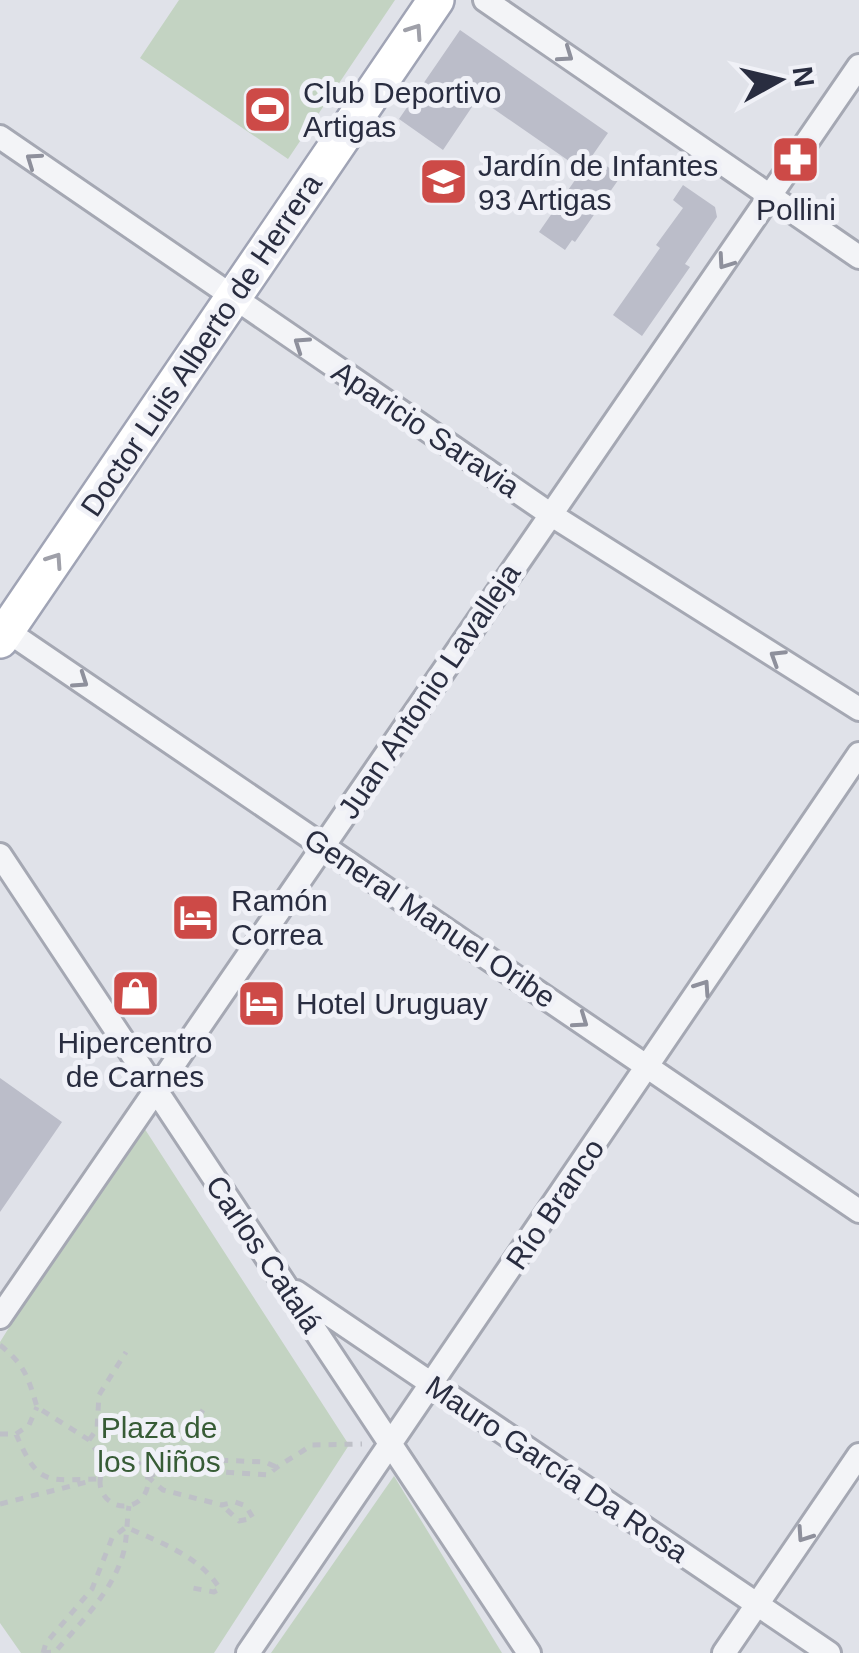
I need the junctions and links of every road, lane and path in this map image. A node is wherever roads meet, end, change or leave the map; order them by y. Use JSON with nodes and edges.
{"nodes":[{"id":1,"x":436,"y":0,"type":"edge"},
{"id":2,"x":486,"y":0,"type":"edge"},
{"id":3,"x":859,"y":66,"type":"edge"},
{"id":4,"x":0,"y":137,"type":"edge"},
{"id":5,"x":770,"y":196,"type":"junction"},
{"id":6,"x":859,"y":257,"type":"edge"},
{"id":7,"x":233,"y":298,"type":"junction"},
{"id":8,"x":550,"y":514,"type":"junction"},
{"id":9,"x":2,"y":632,"type":"edge"},
{"id":10,"x":859,"y":709,"type":"edge"},
{"id":11,"x":859,"y":754,"type":"edge"},
{"id":12,"x":324,"y":844,"type":"junction"},
{"id":13,"x":0,"y":855,"type":"edge"},
{"id":14,"x":648,"y":1068,"type":"junction"},
{"id":15,"x":155,"y":1090,"type":"junction"},
{"id":16,"x":859,"y":1211,"type":"edge"},
{"id":17,"x":284,"y":1284,"type":"junction"},
{"id":18,"x":0,"y":1316,"type":"edge"},
{"id":19,"x":0,"y":1345,"type":"edge"},
{"id":20,"x":126,"y":1352,"type":"dead end"},
{"id":21,"x":432,"y":1384,"type":"junction"},
{"id":22,"x":36,"y":1407,"type":"junction"},
{"id":23,"x":203,"y":1410,"type":"dead end"},
{"id":24,"x":0,"y":1434,"type":"edge"},
{"id":25,"x":16,"y":1434,"type":"junction"},
{"id":26,"x":89,"y":1440,"type":"junction"},
{"id":27,"x":391,"y":1444,"type":"junction"},
{"id":28,"x":859,"y":1455,"type":"edge"},
{"id":29,"x":182,"y":1458,"type":"junction"},
{"id":30,"x":107,"y":1465,"type":"junction"},
{"id":31,"x":276,"y":1467,"type":"junction"},
{"id":32,"x":147,"y":1476,"type":"junction"},
{"id":33,"x":100,"y":1479,"type":"junction"},
{"id":34,"x":0,"y":1504,"type":"edge"},
{"id":35,"x":222,"y":1505,"type":"junction"},
{"id":36,"x":128,"y":1506,"type":"junction"},
{"id":37,"x":126,"y":1527,"type":"junction"},
{"id":38,"x":192,"y":1588,"type":"dead end"},
{"id":39,"x":758,"y":1604,"type":"junction"},
{"id":40,"x":43,"y":1653,"type":"edge"},
{"id":41,"x":248,"y":1653,"type":"edge"},
{"id":42,"x":529,"y":1653,"type":"edge"},
{"id":43,"x":724,"y":1653,"type":"edge"},
{"id":44,"x":830,"y":1653,"type":"edge"}],
"edges":[{"from":7,"to":1,"type":"main road","name":"Doctor Luis Alberto de Herrera","one_way":true},
{"from":2,"to":5,"type":"street","one_way":true},
{"from":3,"to":5,"type":"street","name":"Juan Antonio Lavalleja"},
{"from":7,"to":4,"type":"street","name":"Aparicio Saravia","one_way":true},
{"from":5,"to":6,"type":"street"},
{"from":5,"to":8,"type":"street","name":"Juan Antonio Lavalleja","one_way":true},
{"from":8,"to":7,"type":"street","name":"Aparicio Saravia","one_way":true},
{"from":9,"to":7,"type":"main road","name":"Doctor Luis Alberto de Herrera","one_way":true},
{"from":10,"to":8,"type":"street","name":"Aparicio Saravia","one_way":true},
{"from":8,"to":12,"type":"street","name":"Juan Antonio Lavalleja"},
{"from":9,"to":12,"type":"street","name":"General Manuel Oribe","one_way":true},
{"from":14,"to":11,"type":"street","name":"Río Branco","one_way":true},
{"from":12,"to":14,"type":"street","name":"General Manuel Oribe","one_way":true},
{"from":12,"to":15,"type":"street","name":"Juan Antonio Lavalleja"},
{"from":13,"to":15,"type":"street","name":"Carlos Catalá"},
{"from":14,"to":16,"type":"street","name":"General Manuel Oribe"},
{"from":14,"to":21,"type":"street","name":"Río Branco"},
{"from":15,"to":17,"type":"street","name":"Carlos Catalá"},
{"from":15,"to":18,"type":"street","name":"Juan Antonio Lavalleja"},
{"from":17,"to":21,"type":"street","name":"Mauro García Da Rosa"},
{"from":17,"to":27,"type":"street","name":"Carlos Catalá"},
{"from":19,"to":22,"type":"path"},
{"from":20,"to":26,"type":"path"},
{"from":21,"to":27,"type":"street","name":"Río Branco"},
{"from":21,"to":39,"type":"street","name":"Mauro García Da Rosa"},
{"from":22,"to":25,"type":"path"},
{"from":22,"to":26,"type":"path"},
{"from":23,"to":29,"type":"path"},
{"from":24,"to":25,"type":"path"},
{"from":25,"to":33,"type":"path"},
{"from":26,"to":30,"type":"path"},
{"from":27,"to":31,"type":"path"},
{"from":27,"to":41,"type":"street","name":"Río Branco"},
{"from":27,"to":42,"type":"street","name":"Carlos Catalá"},
{"from":28,"to":39,"type":"street","one_way":true},
{"from":29,"to":31,"type":"path"},
{"from":29,"to":32,"type":"path"},
{"from":30,"to":32,"type":"path"},
{"from":30,"to":33,"type":"path"},
{"from":31,"to":32,"type":"path"},
{"from":32,"to":35,"type":"path"},
{"from":32,"to":36,"type":"path"},
{"from":33,"to":34,"type":"path"},
{"from":33,"to":36,"type":"path"},
{"from":35,"to":35,"type":"path"},
{"from":36,"to":37,"type":"path"},
{"from":37,"to":38,"type":"path"},
{"from":37,"to":40,"type":"path"},
{"from":37,"to":40,"type":"path"},
{"from":39,"to":43,"type":"street"},
{"from":39,"to":44,"type":"street","name":"Mauro García Da Rosa"}]}
